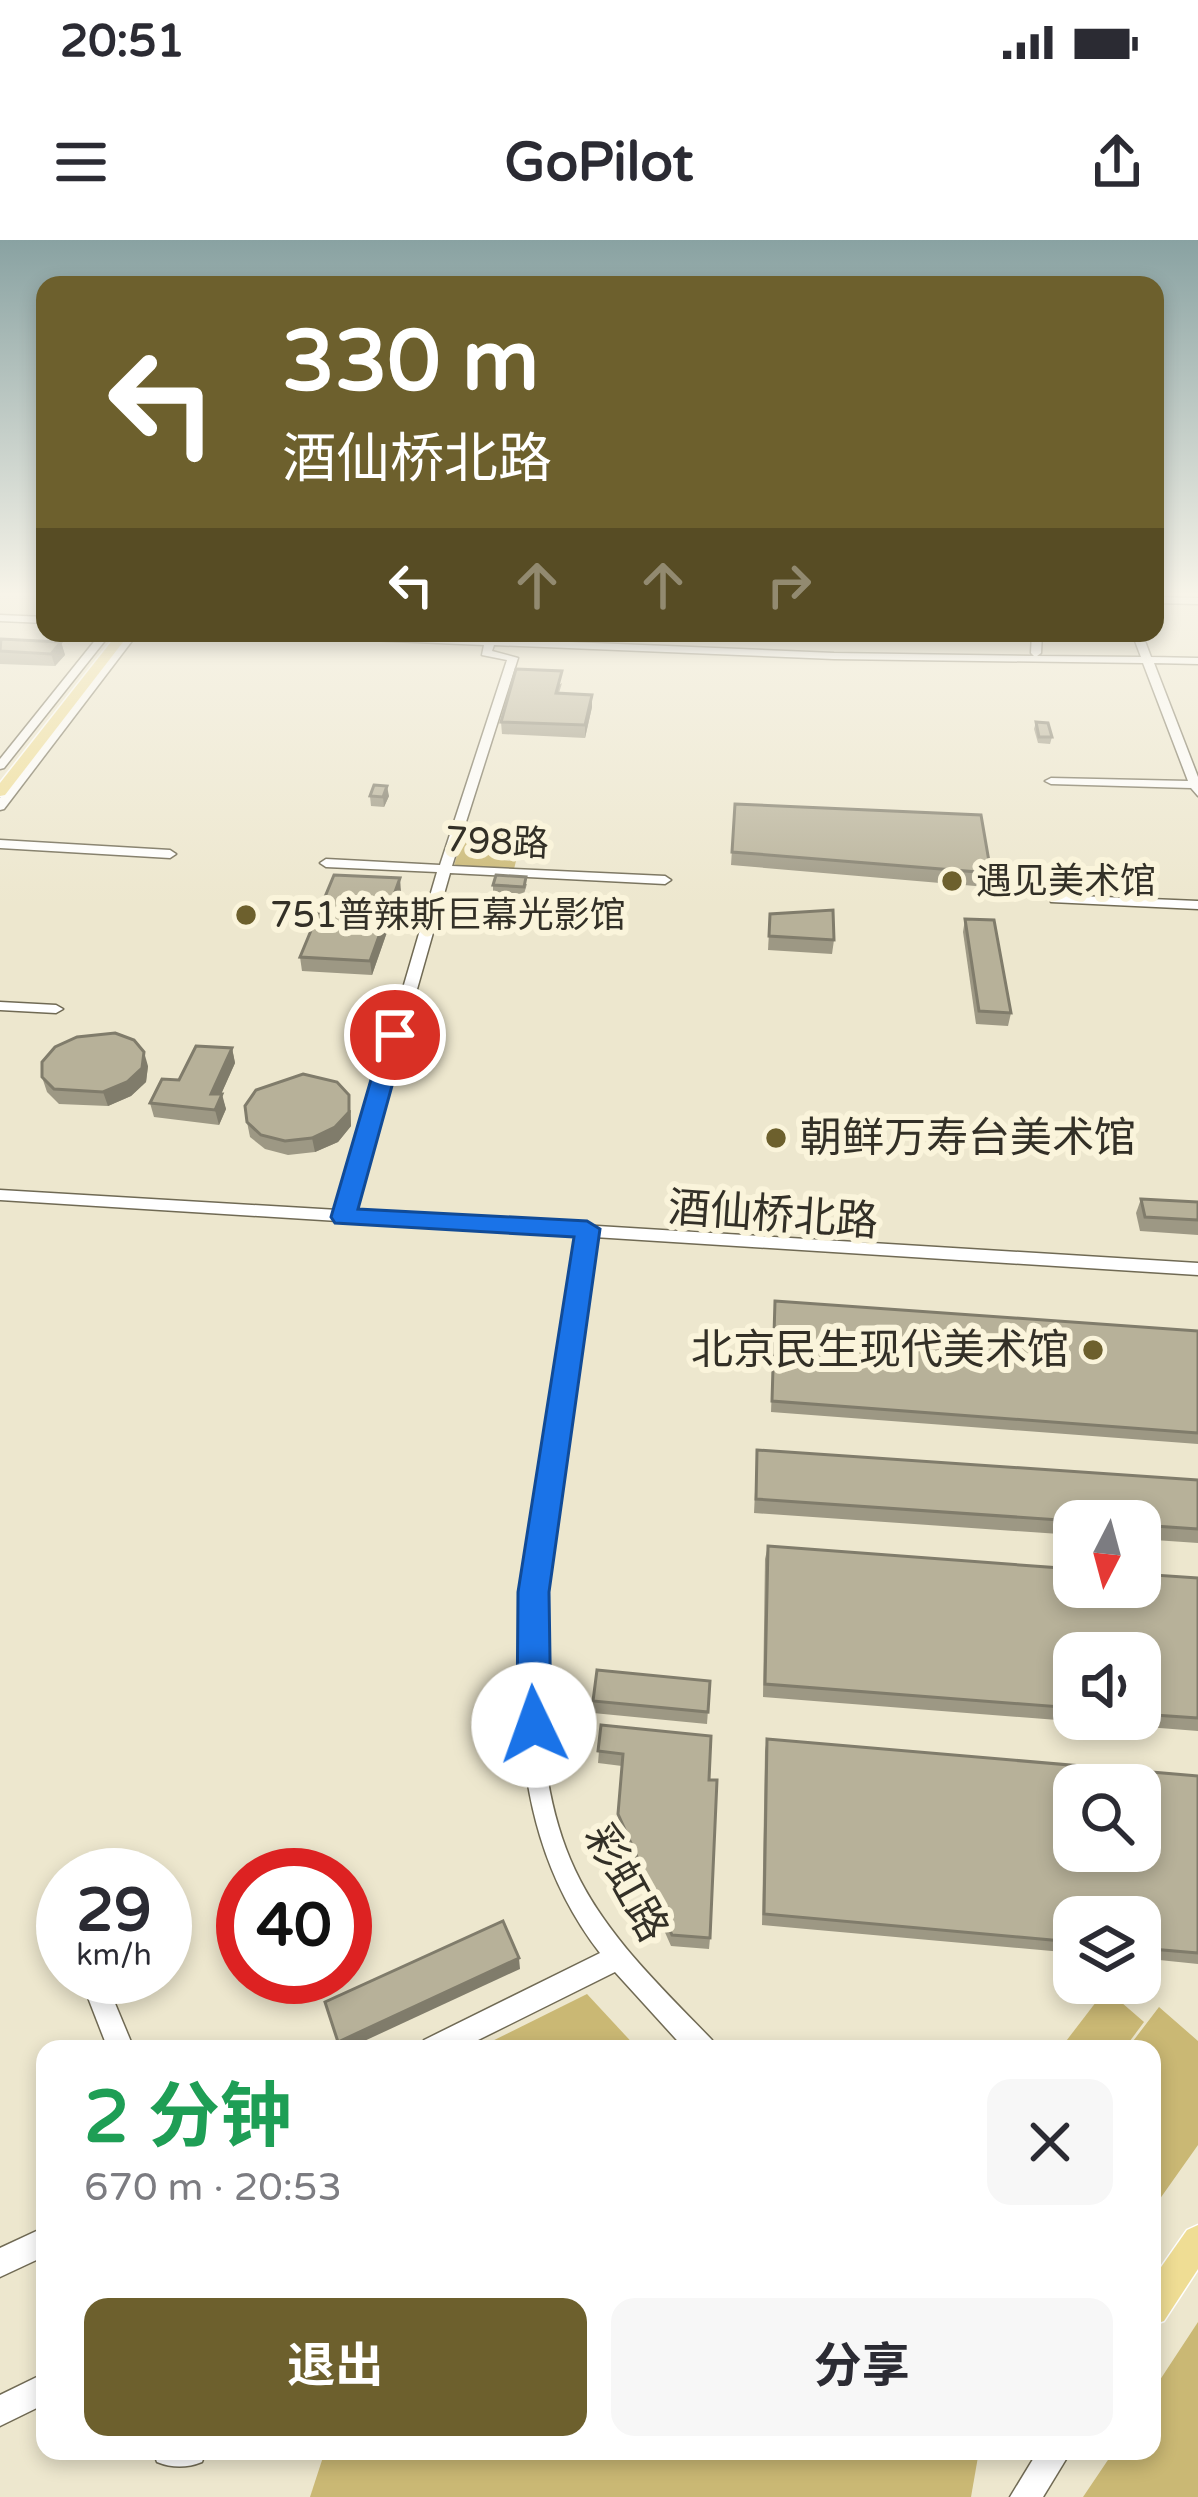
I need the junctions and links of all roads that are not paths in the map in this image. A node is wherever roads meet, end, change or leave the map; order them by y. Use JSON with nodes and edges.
{"nodes":[{"id":1,"x":57,"y":697,"type":"edge"},
{"id":2,"x":62,"y":697,"type":"edge"},
{"id":3,"x":77,"y":697,"type":"edge"},
{"id":4,"x":81,"y":697,"type":"edge"},
{"id":5,"x":500,"y":697,"type":"edge"},
{"id":6,"x":1162,"y":697,"type":"edge"},
{"id":7,"x":0,"y":766,"type":"edge"},
{"id":8,"x":0,"y":779,"type":"edge"},
{"id":9,"x":1051,"y":781,"type":"dead end"},
{"id":10,"x":1196,"y":787,"type":"edge"},
{"id":11,"x":0,"y":792,"type":"edge"},
{"id":12,"x":0,"y":806,"type":"edge"},
{"id":13,"x":0,"y":844,"type":"edge"},
{"id":14,"x":170,"y":854,"type":"dead end"},
{"id":15,"x":326,"y":863,"type":"dead end"},
{"id":16,"x":445,"y":869,"type":"junction"},
{"id":17,"x":665,"y":880,"type":"dead end"},
{"id":18,"x":1056,"y":898,"type":"dead end"},
{"id":19,"x":1198,"y":905,"type":"edge"},
{"id":20,"x":0,"y":1006,"type":"edge"},
{"id":21,"x":56,"y":1009,"type":"dead end"},
{"id":22,"x":0,"y":1195,"type":"edge"},
{"id":23,"x":344,"y":1217,"type":"junction"},
{"id":24,"x":587,"y":1234,"type":"junction"},
{"id":25,"x":1198,"y":1269,"type":"edge"},
{"id":26,"x":1198,"y":1278,"type":"edge"},
{"id":27,"x":616,"y":1958,"type":"junction"},
{"id":28,"x":103,"y":2004,"type":"edge"},
{"id":29,"x":117,"y":2040,"type":"edge"},
{"id":30,"x":451,"y":2040,"type":"edge"},
{"id":31,"x":694,"y":2040,"type":"edge"},
{"id":32,"x":1198,"y":2241,"type":"edge"},
{"id":33,"x":36,"y":2245,"type":"edge"},
{"id":34,"x":0,"y":2263,"type":"edge"},
{"id":35,"x":1161,"y":2296,"type":"edge"},
{"id":36,"x":36,"y":2393,"type":"edge"},
{"id":37,"x":0,"y":2411,"type":"edge"},
{"id":38,"x":1050,"y":2460,"type":"edge"},
{"id":39,"x":1025,"y":2497,"type":"edge"}],
"edges":[{"from":1,"to":7,"type":"street"},
{"from":2,"to":8,"type":"main road"},
{"from":3,"to":11,"type":"main road"},
{"from":4,"to":12,"type":"street"},
{"from":5,"to":16,"type":"street"},
{"from":6,"to":10,"type":"street"},
{"from":9,"to":10,"type":"street"},
{"from":13,"to":14,"type":"street"},
{"from":15,"to":16,"type":"street","name":"798路"},
{"from":16,"to":17,"type":"street","name":"798路"},
{"from":16,"to":23,"type":"street"},
{"from":18,"to":19,"type":"street"},
{"from":20,"to":21,"type":"street"},
{"from":22,"to":23,"type":"street","name":"酒仙桥北路"},
{"from":23,"to":24,"type":"street","name":"酒仙桥北路"},
{"from":24,"to":25,"type":"street","name":"酒仙桥北路"},
{"from":24,"to":26,"type":"street","name":"酒仙桥北路"},
{"from":24,"to":27,"type":"street","name":"彩虹路"},
{"from":27,"to":30,"type":"street"},
{"from":27,"to":31,"type":"street","name":"彩虹路"},
{"from":28,"to":29,"type":"street"},
{"from":32,"to":35,"type":"main road"},
{"from":33,"to":34,"type":"street"},
{"from":36,"to":37,"type":"street"},
{"from":38,"to":39,"type":"street"}]}
